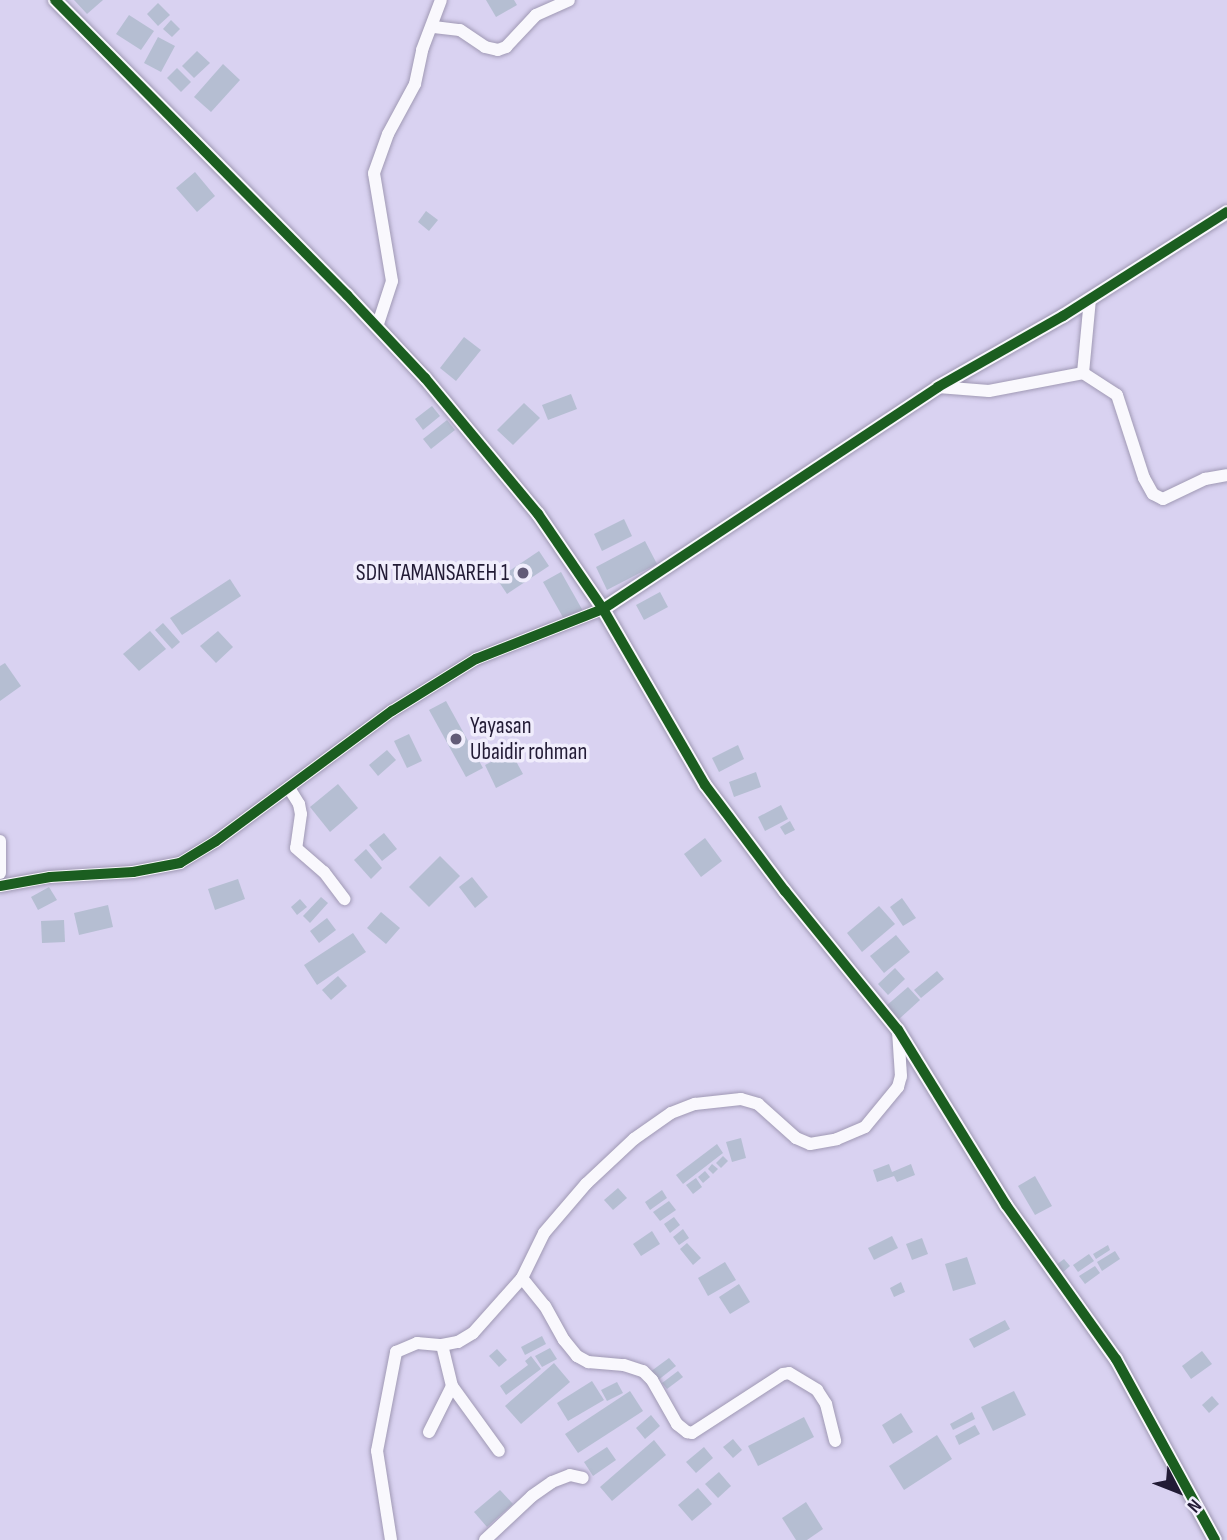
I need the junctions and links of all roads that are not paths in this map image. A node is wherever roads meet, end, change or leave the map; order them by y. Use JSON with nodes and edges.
{"nodes":[{"id":1,"x":55,"y":0,"type":"edge"},
{"id":2,"x":441,"y":0,"type":"edge"},
{"id":3,"x":569,"y":0,"type":"edge"},
{"id":4,"x":434,"y":27,"type":"junction"},
{"id":5,"x":1227,"y":212,"type":"edge"},
{"id":6,"x":1090,"y":299,"type":"junction"},
{"id":7,"x":377,"y":327,"type":"junction"},
{"id":8,"x":1083,"y":373,"type":"junction"},
{"id":9,"x":938,"y":387,"type":"junction"},
{"id":10,"x":1227,"y":475,"type":"edge"},
{"id":11,"x":603,"y":609,"type":"junction"},
{"id":12,"x":289,"y":788,"type":"junction"},
{"id":13,"x":0,"y":841,"type":"edge"},
{"id":14,"x":0,"y":873,"type":"edge"},
{"id":15,"x":0,"y":886,"type":"edge"},
{"id":16,"x":344,"y":899,"type":"dead end"},
{"id":17,"x":898,"y":1030,"type":"junction"},
{"id":18,"x":522,"y":1278,"type":"junction"},
{"id":19,"x":442,"y":1345,"type":"junction"},
{"id":20,"x":452,"y":1386,"type":"junction"},
{"id":21,"x":429,"y":1432,"type":"dead end"},
{"id":22,"x":835,"y":1441,"type":"dead end"},
{"id":23,"x":499,"y":1451,"type":"dead end"},
{"id":24,"x":583,"y":1478,"type":"dead end"},
{"id":25,"x":391,"y":1540,"type":"edge"},
{"id":26,"x":485,"y":1540,"type":"edge"},
{"id":27,"x":1215,"y":1540,"type":"edge"}],
"edges":[{"from":1,"to":7,"type":"street"},
{"from":2,"to":4,"type":"street"},
{"from":3,"to":4,"type":"street"},
{"from":4,"to":7,"type":"street"},
{"from":5,"to":6,"type":"street"},
{"from":6,"to":8,"type":"street"},
{"from":6,"to":9,"type":"street"},
{"from":7,"to":11,"type":"street"},
{"from":8,"to":9,"type":"street"},
{"from":8,"to":10,"type":"street"},
{"from":9,"to":11,"type":"street"},
{"from":11,"to":12,"type":"street"},
{"from":11,"to":17,"type":"street"},
{"from":12,"to":15,"type":"street"},
{"from":12,"to":16,"type":"street"},
{"from":13,"to":14,"type":"street"},
{"from":17,"to":18,"type":"street"},
{"from":17,"to":27,"type":"street"},
{"from":18,"to":19,"type":"street"},
{"from":18,"to":22,"type":"street"},
{"from":19,"to":20,"type":"street"},
{"from":19,"to":25,"type":"street"},
{"from":20,"to":21,"type":"street"},
{"from":20,"to":23,"type":"street"},
{"from":24,"to":26,"type":"street"}]}
